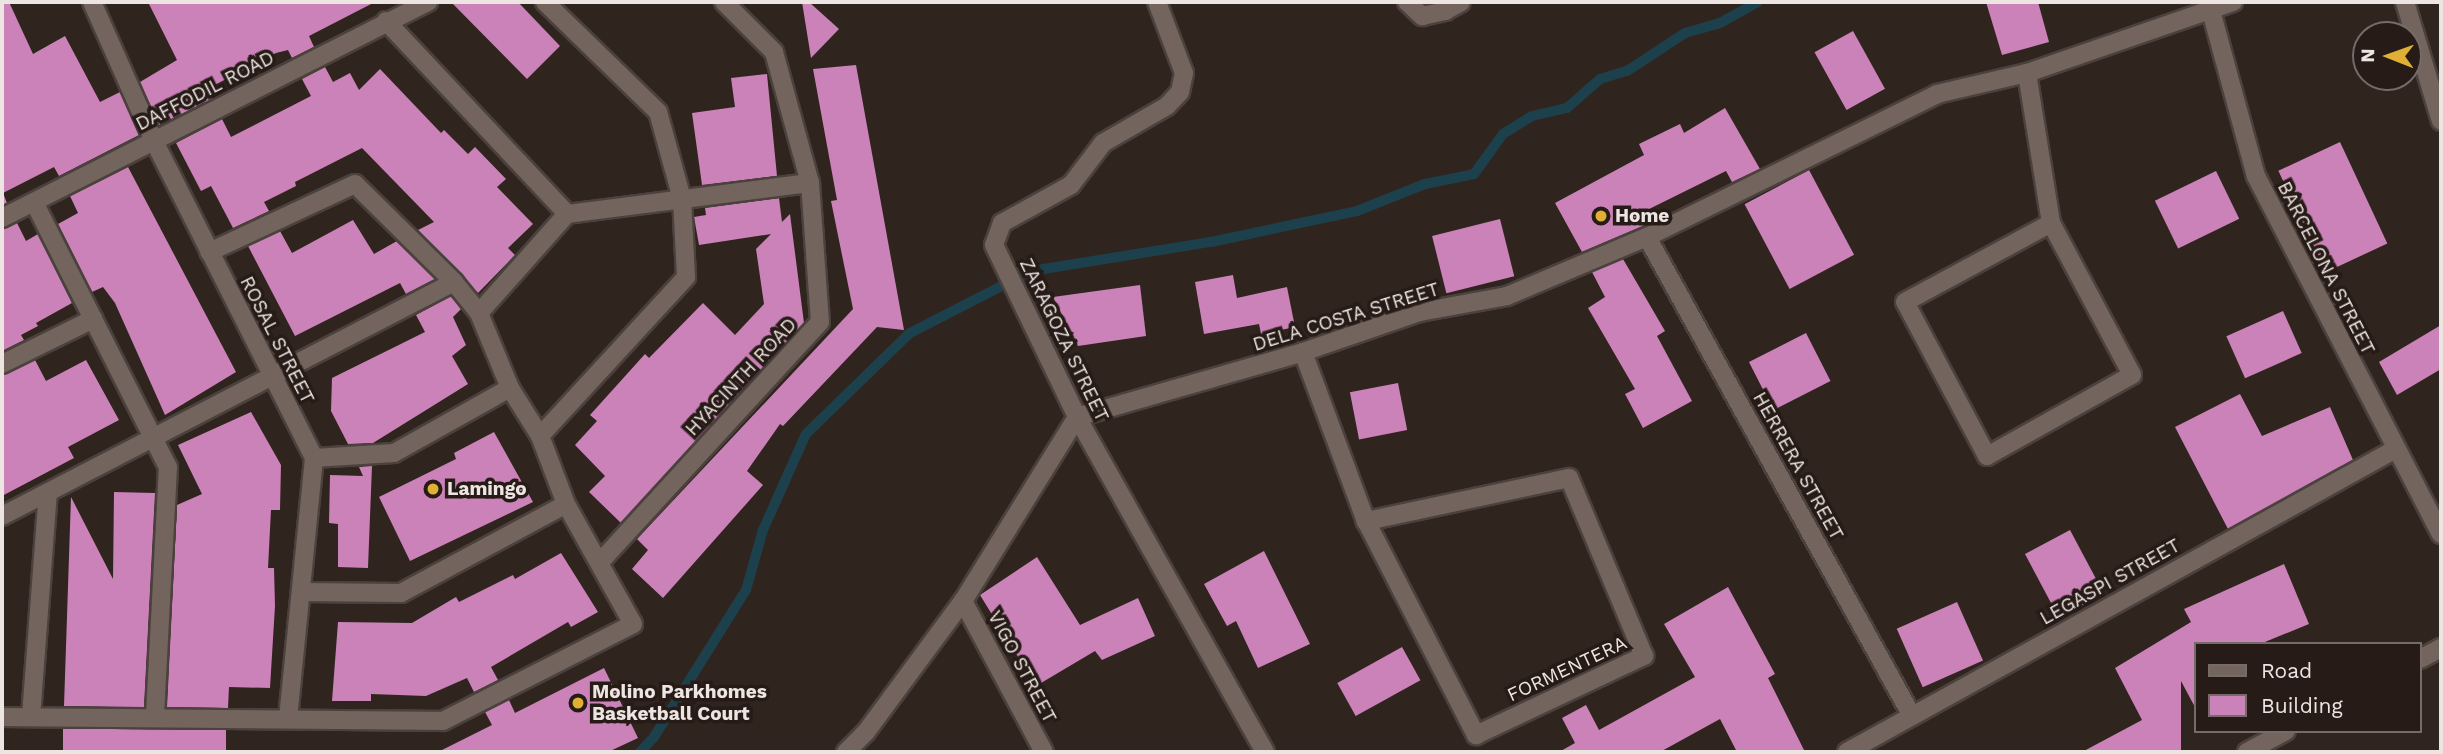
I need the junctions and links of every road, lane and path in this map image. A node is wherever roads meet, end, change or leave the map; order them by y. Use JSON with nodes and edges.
{"nodes":[{"id":1,"x":92,"y":2,"type":"edge"},
{"id":2,"x":428,"y":2,"type":"edge"},
{"id":3,"x":545,"y":2,"type":"edge"},
{"id":4,"x":723,"y":2,"type":"edge"},
{"id":5,"x":1157,"y":2,"type":"edge"},
{"id":6,"x":1407,"y":2,"type":"edge"},
{"id":7,"x":1461,"y":2,"type":"edge"},
{"id":8,"x":2233,"y":2,"type":"edge"},
{"id":9,"x":2405,"y":2,"type":"edge"},
{"id":10,"x":2210,"y":7,"type":"junction"},
{"id":11,"x":386,"y":21,"type":"junction"},
{"id":12,"x":2027,"y":73,"type":"junction"},
{"id":13,"x":2441,"y":121,"type":"edge"},
{"id":14,"x":154,"y":141,"type":"junction"},
{"id":15,"x":810,"y":183,"type":"junction"},
{"id":16,"x":682,"y":199,"type":"junction"},
{"id":17,"x":34,"y":202,"type":"junction"},
{"id":18,"x":567,"y":214,"type":"junction"},
{"id":19,"x":2,"y":218,"type":"edge"},
{"id":20,"x":2051,"y":223,"type":"junction"},
{"id":21,"x":1647,"y":237,"type":"junction"},
{"id":22,"x":209,"y":253,"type":"junction"},
{"id":23,"x":454,"y":282,"type":"junction"},
{"id":24,"x":479,"y":313,"type":"junction"},
{"id":25,"x":93,"y":319,"type":"junction"},
{"id":26,"x":1303,"y":352,"type":"junction"},
{"id":27,"x":2,"y":364,"type":"edge"},
{"id":28,"x":272,"y":376,"type":"junction"},
{"id":29,"x":510,"y":388,"type":"junction"},
{"id":30,"x":1077,"y":417,"type":"junction"},
{"id":31,"x":540,"y":436,"type":"junction"},
{"id":32,"x":150,"y":439,"type":"junction"},
{"id":33,"x":2394,"y":450,"type":"junction"},
{"id":34,"x":314,"y":458,"type":"junction"},
{"id":35,"x":48,"y":493,"type":"junction"},
{"id":36,"x":566,"y":504,"type":"junction"},
{"id":37,"x":2,"y":516,"type":"edge"},
{"id":38,"x":1366,"y":521,"type":"junction"},
{"id":39,"x":2441,"y":534,"type":"edge"},
{"id":40,"x":601,"y":561,"type":"junction"},
{"id":41,"x":301,"y":592,"type":"junction"},
{"id":42,"x":963,"y":601,"type":"junction"},
{"id":43,"x":2441,"y":648,"type":"edge"},
{"id":44,"x":2422,"y":658,"type":"edge"},
{"id":45,"x":1912,"y":716,"type":"junction"},
{"id":46,"x":2,"y":717,"type":"edge"},
{"id":47,"x":31,"y":717,"type":"junction"},
{"id":48,"x":155,"y":718,"type":"junction"},
{"id":49,"x":288,"y":719,"type":"junction"},
{"id":50,"x":2282,"y":733,"type":"edge"},
{"id":51,"x":846,"y":752,"type":"edge"},
{"id":52,"x":1044,"y":752,"type":"edge"},
{"id":53,"x":1265,"y":752,"type":"edge"},
{"id":54,"x":1847,"y":752,"type":"edge"},
{"id":55,"x":2247,"y":752,"type":"edge"}],
"edges":[{"from":1,"to":14,"type":"street","name":"ROSAL STREET"},
{"from":2,"to":11,"type":"street","name":"DAFFODIL ROAD"},
{"from":3,"to":16,"type":"street"},
{"from":4,"to":15,"type":"street","name":"HYACINTH ROAD"},
{"from":5,"to":30,"type":"street","name":"ZARAGOZA STREET"},
{"from":6,"to":7,"type":"street"},
{"from":8,"to":10,"type":"street","name":"DELA COSTA STREET"},
{"from":9,"to":13,"type":"street"},
{"from":10,"to":12,"type":"street","name":"DELA COSTA STREET"},
{"from":10,"to":33,"type":"street","name":"BARCELONA STREET"},
{"from":11,"to":14,"type":"street","name":"DAFFODIL ROAD"},
{"from":11,"to":18,"type":"street"},
{"from":12,"to":20,"type":"street"},
{"from":12,"to":21,"type":"street","name":"DELA COSTA STREET"},
{"from":14,"to":17,"type":"street","name":"DAFFODIL ROAD"},
{"from":14,"to":22,"type":"street","name":"ROSAL STREET"},
{"from":15,"to":16,"type":"street"},
{"from":15,"to":40,"type":"street","name":"HYACINTH ROAD"},
{"from":16,"to":18,"type":"street"},
{"from":16,"to":31,"type":"street"},
{"from":17,"to":19,"type":"street","name":"DAFFODIL ROAD"},
{"from":17,"to":25,"type":"street"},
{"from":18,"to":24,"type":"street"},
{"from":20,"to":20,"type":"street"},
{"from":21,"to":26,"type":"street","name":"DELA COSTA STREET"},
{"from":21,"to":45,"type":"street","name":"HERRERA STREET"},
{"from":22,"to":23,"type":"street"},
{"from":22,"to":28,"type":"street","name":"ROSAL STREET"},
{"from":23,"to":24,"type":"street"},
{"from":23,"to":28,"type":"street"},
{"from":24,"to":29,"type":"street"},
{"from":25,"to":27,"type":"street"},
{"from":25,"to":32,"type":"street"},
{"from":26,"to":30,"type":"street","name":"DELA COSTA STREET"},
{"from":26,"to":38,"type":"street","name":"FORMENTERA"},
{"from":28,"to":32,"type":"street"},
{"from":28,"to":34,"type":"street","name":"ROSAL STREET"},
{"from":29,"to":31,"type":"street"},
{"from":29,"to":34,"type":"street"},
{"from":30,"to":42,"type":"street"},
{"from":30,"to":53,"type":"street","name":"ZARAGOZA STREET"},
{"from":31,"to":36,"type":"street"},
{"from":32,"to":35,"type":"street"},
{"from":32,"to":48,"type":"street"},
{"from":33,"to":39,"type":"street","name":"BARCELONA STREET"},
{"from":33,"to":45,"type":"street","name":"LEGASPI STREET"},
{"from":34,"to":41,"type":"street"},
{"from":35,"to":37,"type":"street"},
{"from":35,"to":47,"type":"street"},
{"from":36,"to":40,"type":"street"},
{"from":36,"to":41,"type":"street"},
{"from":38,"to":38,"type":"street","name":"FORMENTERA"},
{"from":40,"to":49,"type":"street"},
{"from":41,"to":49,"type":"street"},
{"from":42,"to":51,"type":"street"},
{"from":42,"to":52,"type":"street","name":"VIGO STREET"},
{"from":43,"to":44,"type":"street"},
{"from":45,"to":54,"type":"street","name":"LEGASPI STREET"},
{"from":46,"to":47,"type":"street"},
{"from":47,"to":48,"type":"street"},
{"from":48,"to":49,"type":"street"},
{"from":50,"to":55,"type":"street"}]}
